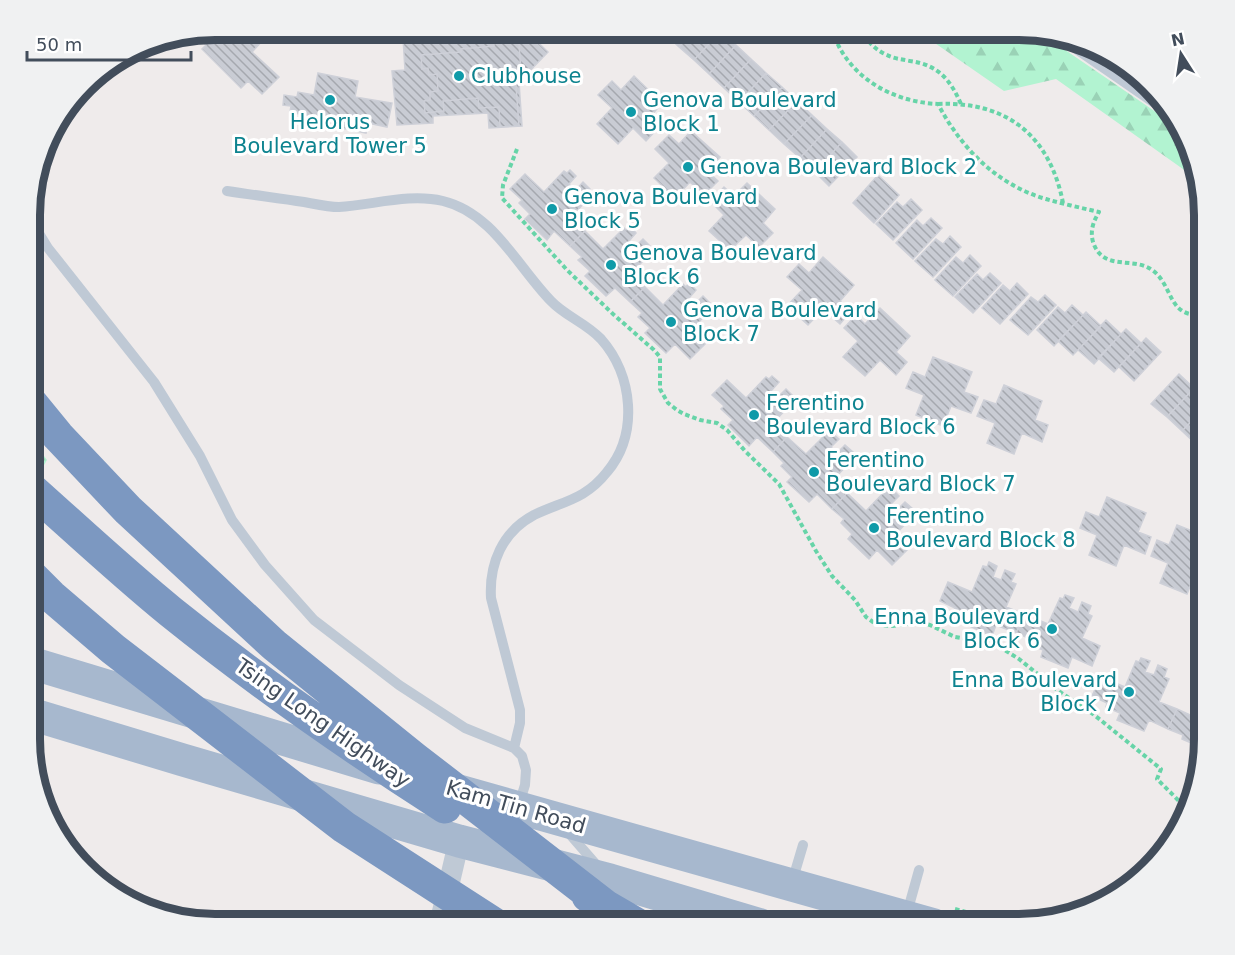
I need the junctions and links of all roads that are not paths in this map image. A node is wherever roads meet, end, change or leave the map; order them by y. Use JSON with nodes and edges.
{"nodes":[{"id":1,"x":227,"y":191,"type":"dead end"},
{"id":2,"x":40,"y":235,"type":"edge"},
{"id":3,"x":40,"y":414,"type":"edge"},
{"id":4,"x":41,"y":497,"type":"edge"},
{"id":5,"x":41,"y":586,"type":"edge"},
{"id":6,"x":41,"y":666,"type":"edge"},
{"id":7,"x":41,"y":717,"type":"edge"},
{"id":8,"x":514,"y":748,"type":"junction"},
{"id":9,"x":518,"y":807,"type":"junction"},
{"id":10,"x":556,"y":820,"type":"junction"},
{"id":11,"x":459,"y":841,"type":"junction"},
{"id":12,"x":802,"y":845,"type":"dead end"},
{"id":13,"x":920,"y":870,"type":"dead end"},
{"id":14,"x":791,"y":885,"type":"junction"},
{"id":15,"x":609,"y":894,"type":"junction"},
{"id":16,"x":444,"y":914,"type":"edge"},
{"id":17,"x":479,"y":914,"type":"edge"},
{"id":18,"x":628,"y":914,"type":"edge"},
{"id":19,"x":707,"y":914,"type":"edge"},
{"id":20,"x":921,"y":914,"type":"edge"},
{"id":21,"x":930,"y":914,"type":"edge"}],
"edges":[{"from":1,"to":8,"type":"lane"},
{"from":2,"to":8,"type":"lane"},
{"from":3,"to":15,"type":"highway"},
{"from":4,"to":15,"type":"highway","name":"Tsing Long Highway"},
{"from":5,"to":17,"type":"highway"},
{"from":6,"to":9,"type":"main road","name":"Kam Tin Road"},
{"from":7,"to":11,"type":"main road"},
{"from":8,"to":9,"type":"lane"},
{"from":9,"to":10,"type":"main road","name":"Kam Tin Road"},
{"from":10,"to":14,"type":"main road","name":"Kam Tin Road"},
{"from":10,"to":15,"type":"lane"},
{"from":11,"to":15,"type":"main road"},
{"from":11,"to":16,"type":"street"},
{"from":12,"to":14,"type":"lane"},
{"from":13,"to":21,"type":"lane"},
{"from":14,"to":20,"type":"main road","name":"Kam Tin Road"},
{"from":15,"to":18,"type":"highway","name":"Tsing Long Highway"},
{"from":15,"to":19,"type":"main road"}]}
